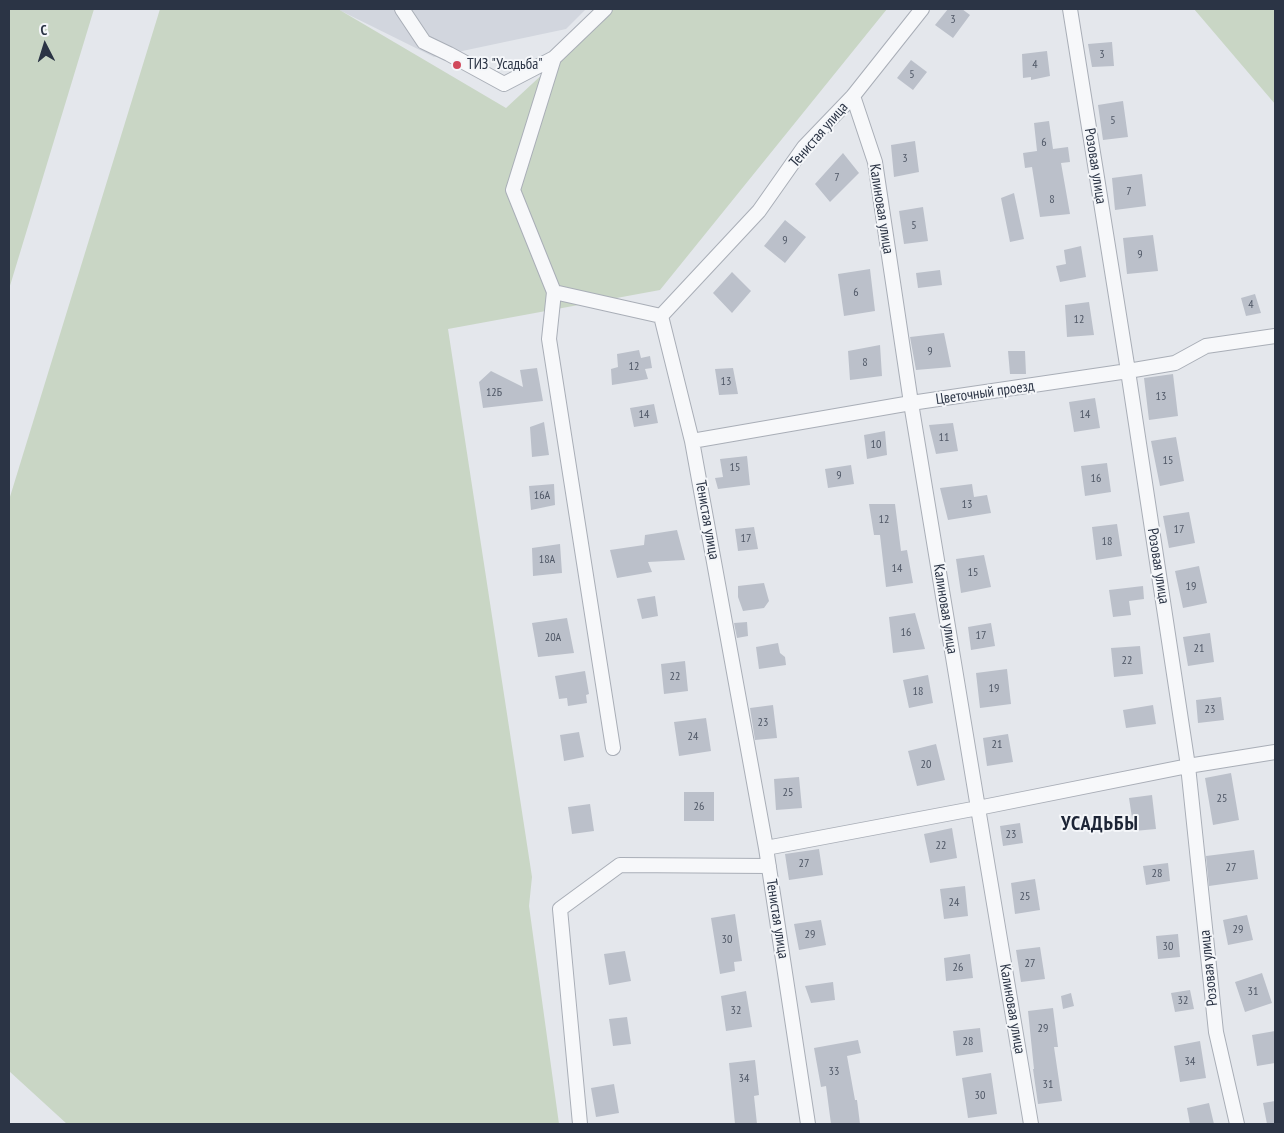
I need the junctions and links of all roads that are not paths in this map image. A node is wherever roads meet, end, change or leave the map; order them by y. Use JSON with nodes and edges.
{"nodes":[{"id":1,"x":402,"y":9,"type":"edge"},
{"id":2,"x":604,"y":9,"type":"edge"},
{"id":3,"x":922,"y":9,"type":"edge"},
{"id":4,"x":1070,"y":9,"type":"edge"},
{"id":5,"x":554,"y":58,"type":"junction"},
{"id":6,"x":853,"y":96,"type":"junction"},
{"id":7,"x":554,"y":292,"type":"junction"},
{"id":8,"x":661,"y":316,"type":"junction"},
{"id":9,"x":1275,"y":336,"type":"edge"},
{"id":10,"x":1128,"y":372,"type":"junction"},
{"id":11,"x":911,"y":404,"type":"junction"},
{"id":12,"x":692,"y":441,"type":"junction"},
{"id":13,"x":613,"y":748,"type":"dead end"},
{"id":14,"x":1275,"y":752,"type":"edge"},
{"id":15,"x":1188,"y":766,"type":"junction"},
{"id":16,"x":978,"y":808,"type":"junction"},
{"id":17,"x":766,"y":848,"type":"junction"},
{"id":18,"x":769,"y":866,"type":"junction"},
{"id":19,"x":580,"y":1124,"type":"edge"},
{"id":20,"x":808,"y":1124,"type":"edge"},
{"id":21,"x":1032,"y":1124,"type":"edge"},
{"id":22,"x":1237,"y":1124,"type":"edge"}],
"edges":[{"from":1,"to":5,"type":"street"},
{"from":2,"to":5,"type":"street"},
{"from":3,"to":6,"type":"street","name":"Тенистая улица"},
{"from":4,"to":10,"type":"street","name":"Розовая улица"},
{"from":5,"to":7,"type":"street"},
{"from":6,"to":8,"type":"street","name":"Тенистая улица"},
{"from":6,"to":11,"type":"street","name":"Калиновая улица"},
{"from":7,"to":8,"type":"street"},
{"from":7,"to":13,"type":"street"},
{"from":8,"to":12,"type":"street","name":"Тенистая улица"},
{"from":9,"to":10,"type":"street","name":"Цветочный проезд"},
{"from":10,"to":11,"type":"street","name":"Цветочный проезд"},
{"from":10,"to":15,"type":"street","name":"Розовая улица"},
{"from":11,"to":12,"type":"street","name":"Цветочный проезд"},
{"from":11,"to":16,"type":"street","name":"Калиновая улица"},
{"from":12,"to":17,"type":"street","name":"Тенистая улица"},
{"from":14,"to":15,"type":"street"},
{"from":15,"to":16,"type":"street"},
{"from":15,"to":22,"type":"street","name":"Розовая улица"},
{"from":16,"to":17,"type":"street"},
{"from":16,"to":21,"type":"street","name":"Калиновая улица"},
{"from":17,"to":18,"type":"street","name":"Тенистая улица"},
{"from":18,"to":19,"type":"street"},
{"from":18,"to":20,"type":"street","name":"Тенистая улица"}]}
